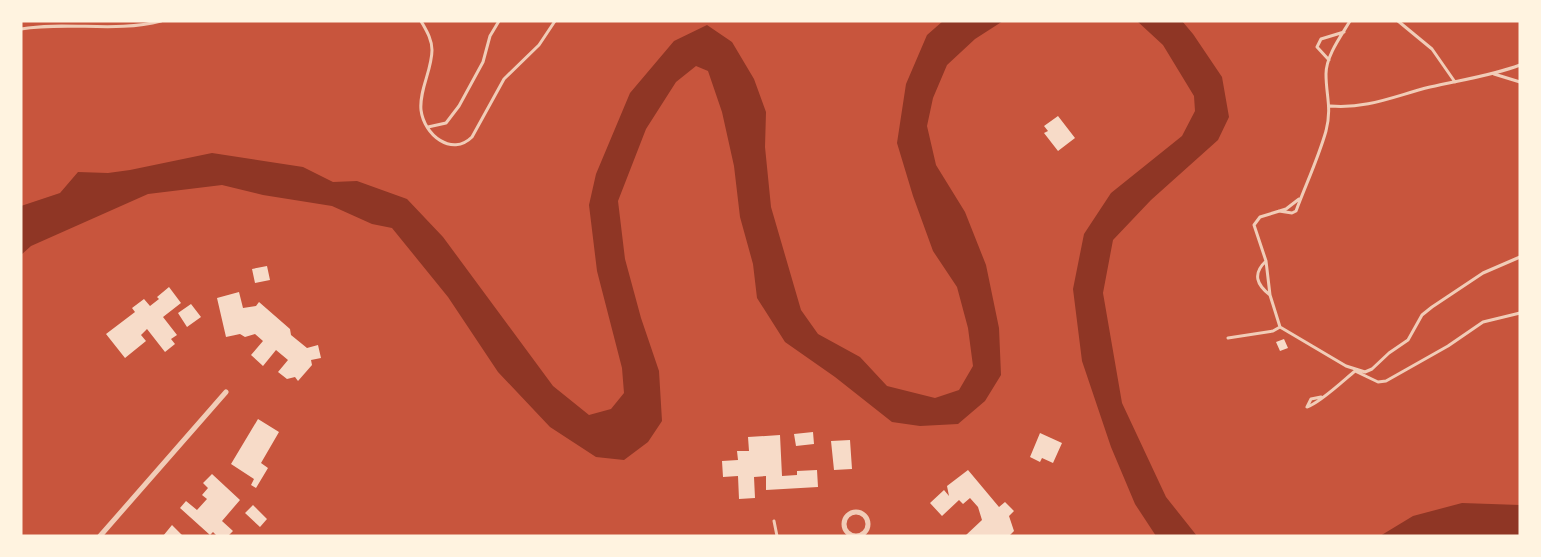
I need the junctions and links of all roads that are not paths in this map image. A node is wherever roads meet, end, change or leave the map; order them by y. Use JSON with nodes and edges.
{"nodes":[{"id":1,"x":161,"y":21,"type":"edge"},
{"id":2,"x":421,"y":21,"type":"edge"},
{"id":3,"x":499,"y":21,"type":"edge"},
{"id":4,"x":555,"y":21,"type":"edge"},
{"id":5,"x":1350,"y":21,"type":"edge"},
{"id":6,"x":1398,"y":21,"type":"edge"},
{"id":7,"x":21,"y":29,"type":"edge"},
{"id":8,"x":1344,"y":32,"type":"junction"},
{"id":9,"x":1329,"y":60,"type":"junction"},
{"id":10,"x":1520,"y":66,"type":"edge"},
{"id":11,"x":1493,"y":74,"type":"junction"},
{"id":12,"x":1455,"y":82,"type":"junction"},
{"id":13,"x":1520,"y":82,"type":"edge"},
{"id":14,"x":1330,"y":106,"type":"junction"},
{"id":15,"x":428,"y":127,"type":"junction"},
{"id":16,"x":1301,"y":198,"type":"junction"},
{"id":17,"x":1279,"y":211,"type":"junction"},
{"id":18,"x":1520,"y":257,"type":"edge"},
{"id":19,"x":1266,"y":261,"type":"junction"},
{"id":20,"x":1270,"y":295,"type":"junction"},
{"id":21,"x":1520,"y":313,"type":"edge"},
{"id":22,"x":1280,"y":327,"type":"junction"},
{"id":23,"x":1228,"y":338,"type":"dead end"},
{"id":24,"x":1355,"y":371,"type":"junction"},
{"id":25,"x":226,"y":392,"type":"dead end"},
{"id":26,"x":1321,"y":397,"type":"dead end"},
{"id":27,"x":774,"y":521,"type":"dead end"},
{"id":28,"x":851,"y":535,"type":"edge"},
{"id":29,"x":100,"y":536,"type":"edge"},
{"id":30,"x":778,"y":536,"type":"edge"}],
"edges":[{"from":1,"to":7,"type":"lane"},
{"from":2,"to":15,"type":"lane"},
{"from":3,"to":15,"type":"lane"},
{"from":4,"to":15,"type":"lane"},
{"from":5,"to":8,"type":"lane"},
{"from":6,"to":12,"type":"lane"},
{"from":8,"to":9,"type":"lane"},
{"from":8,"to":9,"type":"lane"},
{"from":9,"to":14,"type":"lane"},
{"from":10,"to":11,"type":"lane"},
{"from":11,"to":12,"type":"lane"},
{"from":11,"to":13,"type":"lane"},
{"from":12,"to":14,"type":"lane"},
{"from":14,"to":16,"type":"lane"},
{"from":16,"to":17,"type":"lane"},
{"from":16,"to":17,"type":"lane"},
{"from":17,"to":19,"type":"lane"},
{"from":18,"to":24,"type":"lane"},
{"from":19,"to":20,"type":"lane"},
{"from":19,"to":20,"type":"lane"},
{"from":20,"to":22,"type":"lane"},
{"from":21,"to":24,"type":"lane"},
{"from":22,"to":23,"type":"lane"},
{"from":22,"to":24,"type":"lane"},
{"from":24,"to":26,"type":"lane"},
{"from":25,"to":29,"type":"street"},
{"from":27,"to":30,"type":"lane"},
{"from":28,"to":28,"type":"street"}]}
